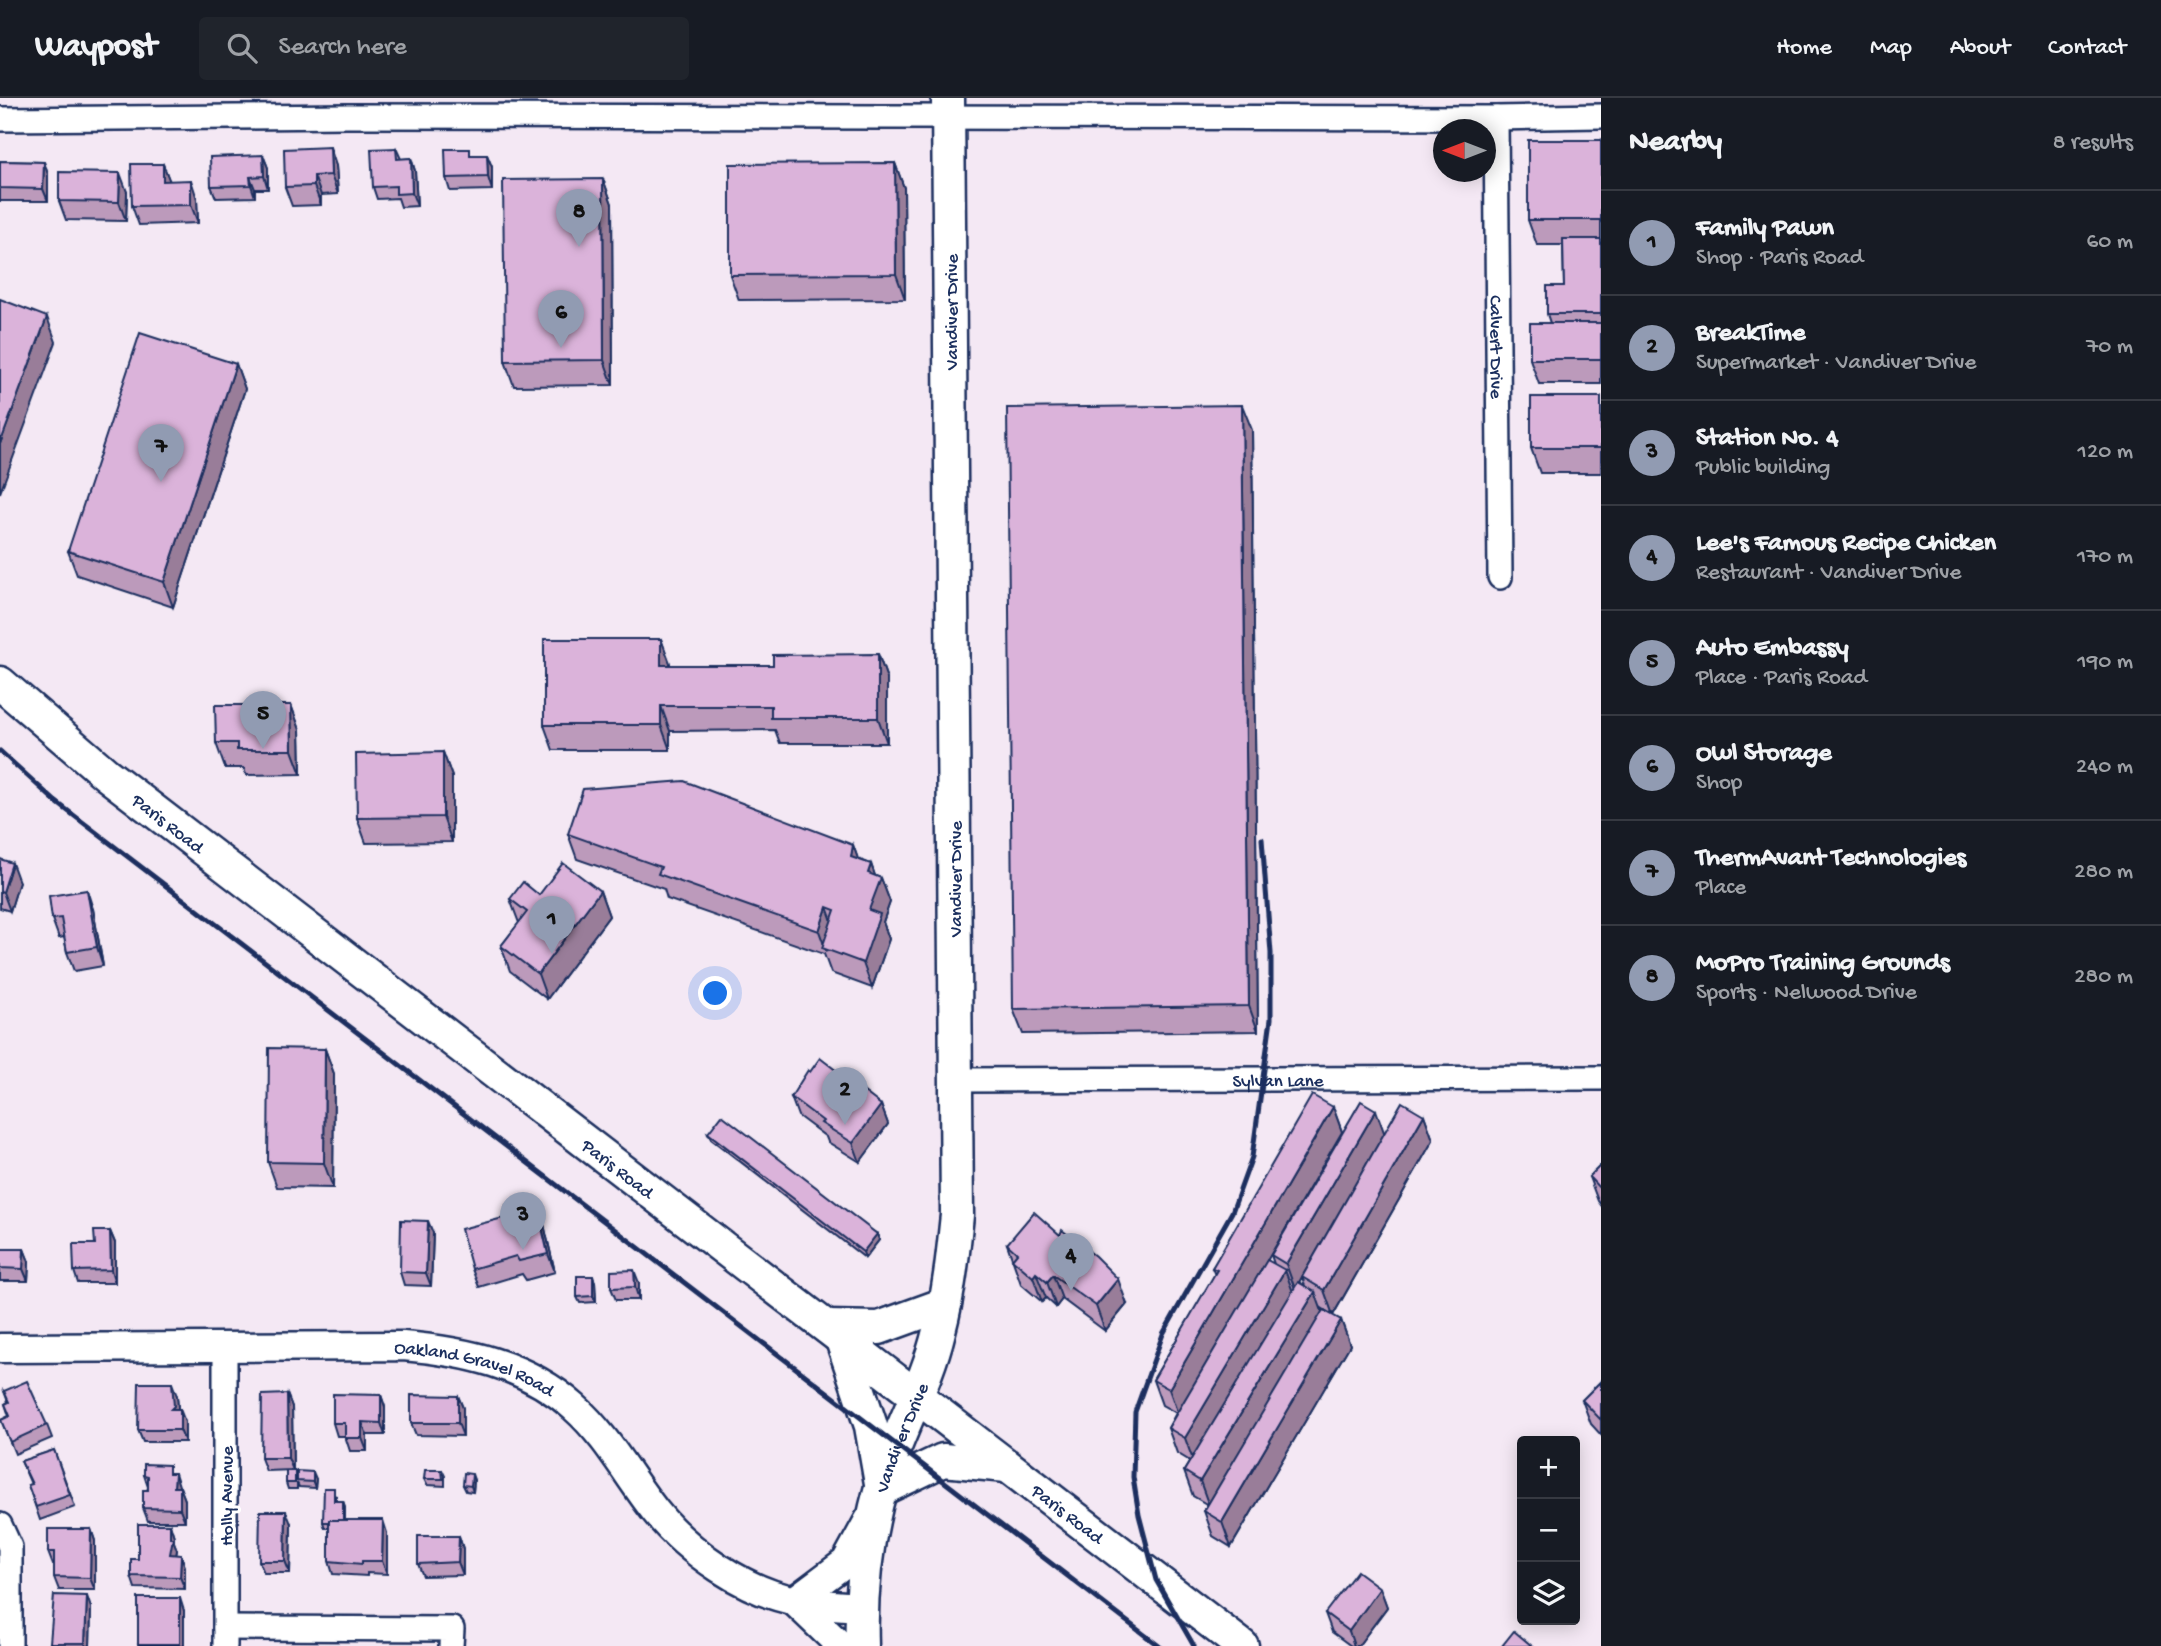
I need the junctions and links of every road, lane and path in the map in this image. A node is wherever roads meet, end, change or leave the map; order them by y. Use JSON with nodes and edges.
{"nodes":[{"id":1,"x":348,"y":107,"type":"edge"},
{"id":2,"x":948,"y":108,"type":"edge"},
{"id":3,"x":1601,"y":116,"type":"edge"},
{"id":4,"x":1496,"y":118,"type":"junction"},
{"id":5,"x":0,"y":119,"type":"edge"},
{"id":6,"x":1500,"y":578,"type":"dead end"},
{"id":7,"x":0,"y":683,"type":"edge"},
{"id":8,"x":1601,"y":1078,"type":"edge"},
{"id":9,"x":956,"y":1080,"type":"junction"},
{"id":10,"x":945,"y":1304,"type":"junction"},
{"id":11,"x":835,"y":1333,"type":"junction"},
{"id":12,"x":225,"y":1346,"type":"junction"},
{"id":13,"x":0,"y":1348,"type":"edge"},
{"id":14,"x":917,"y":1395,"type":"junction"},
{"id":15,"x":1009,"y":1466,"type":"junction"},
{"id":16,"x":880,"y":1496,"type":"junction"},
{"id":17,"x":0,"y":1525,"type":"edge"},
{"id":18,"x":794,"y":1601,"type":"junction"},
{"id":19,"x":860,"y":1607,"type":"junction"},
{"id":20,"x":5,"y":1612,"type":"edge"},
{"id":21,"x":225,"y":1637,"type":"edge"},
{"id":22,"x":10,"y":1646,"type":"edge"},
{"id":23,"x":451,"y":1646,"type":"edge"},
{"id":24,"x":841,"y":1646,"type":"edge"},
{"id":25,"x":862,"y":1646,"type":"edge"},
{"id":26,"x":1242,"y":1646,"type":"edge"}],
"edges":[{"from":1,"to":2,"type":"street"},
{"from":1,"to":5,"type":"street"},
{"from":2,"to":4,"type":"street"},
{"from":2,"to":9,"type":"main road","name":"Vandiver Drive"},
{"from":3,"to":4,"type":"street"},
{"from":4,"to":6,"type":"street","name":"Calvert Drive"},
{"from":7,"to":11,"type":"main road","name":"Paris Road"},
{"from":8,"to":9,"type":"street","name":"Sylvan Lane"},
{"from":9,"to":10,"type":"main road","name":"Vandiver Drive"},
{"from":10,"to":11,"type":"main road"},
{"from":10,"to":14,"type":"main road","name":"Vandiver Drive"},
{"from":11,"to":14,"type":"main road","name":"Paris Road"},
{"from":11,"to":16,"type":"main road"},
{"from":12,"to":13,"type":"street","name":"Oakland Gravel Road"},
{"from":12,"to":18,"type":"street","name":"Oakland Gravel Road"},
{"from":12,"to":21,"type":"street","name":"Holly Avenue"},
{"from":14,"to":15,"type":"main road","name":"Paris Road"},
{"from":14,"to":16,"type":"main road","name":"Vandiver Drive"},
{"from":15,"to":16,"type":"main road"},
{"from":15,"to":26,"type":"main road","name":"Paris Road"},
{"from":16,"to":18,"type":"street"},
{"from":16,"to":19,"type":"main road","name":"Vandiver Drive"},
{"from":17,"to":20,"type":"street"},
{"from":18,"to":19,"type":"street","name":"Oakland Gravel Road"},
{"from":18,"to":24,"type":"street"},
{"from":19,"to":25,"type":"main road","name":"Vandiver Drive"},
{"from":20,"to":22,"type":"street"},
{"from":21,"to":23,"type":"street"}]}
